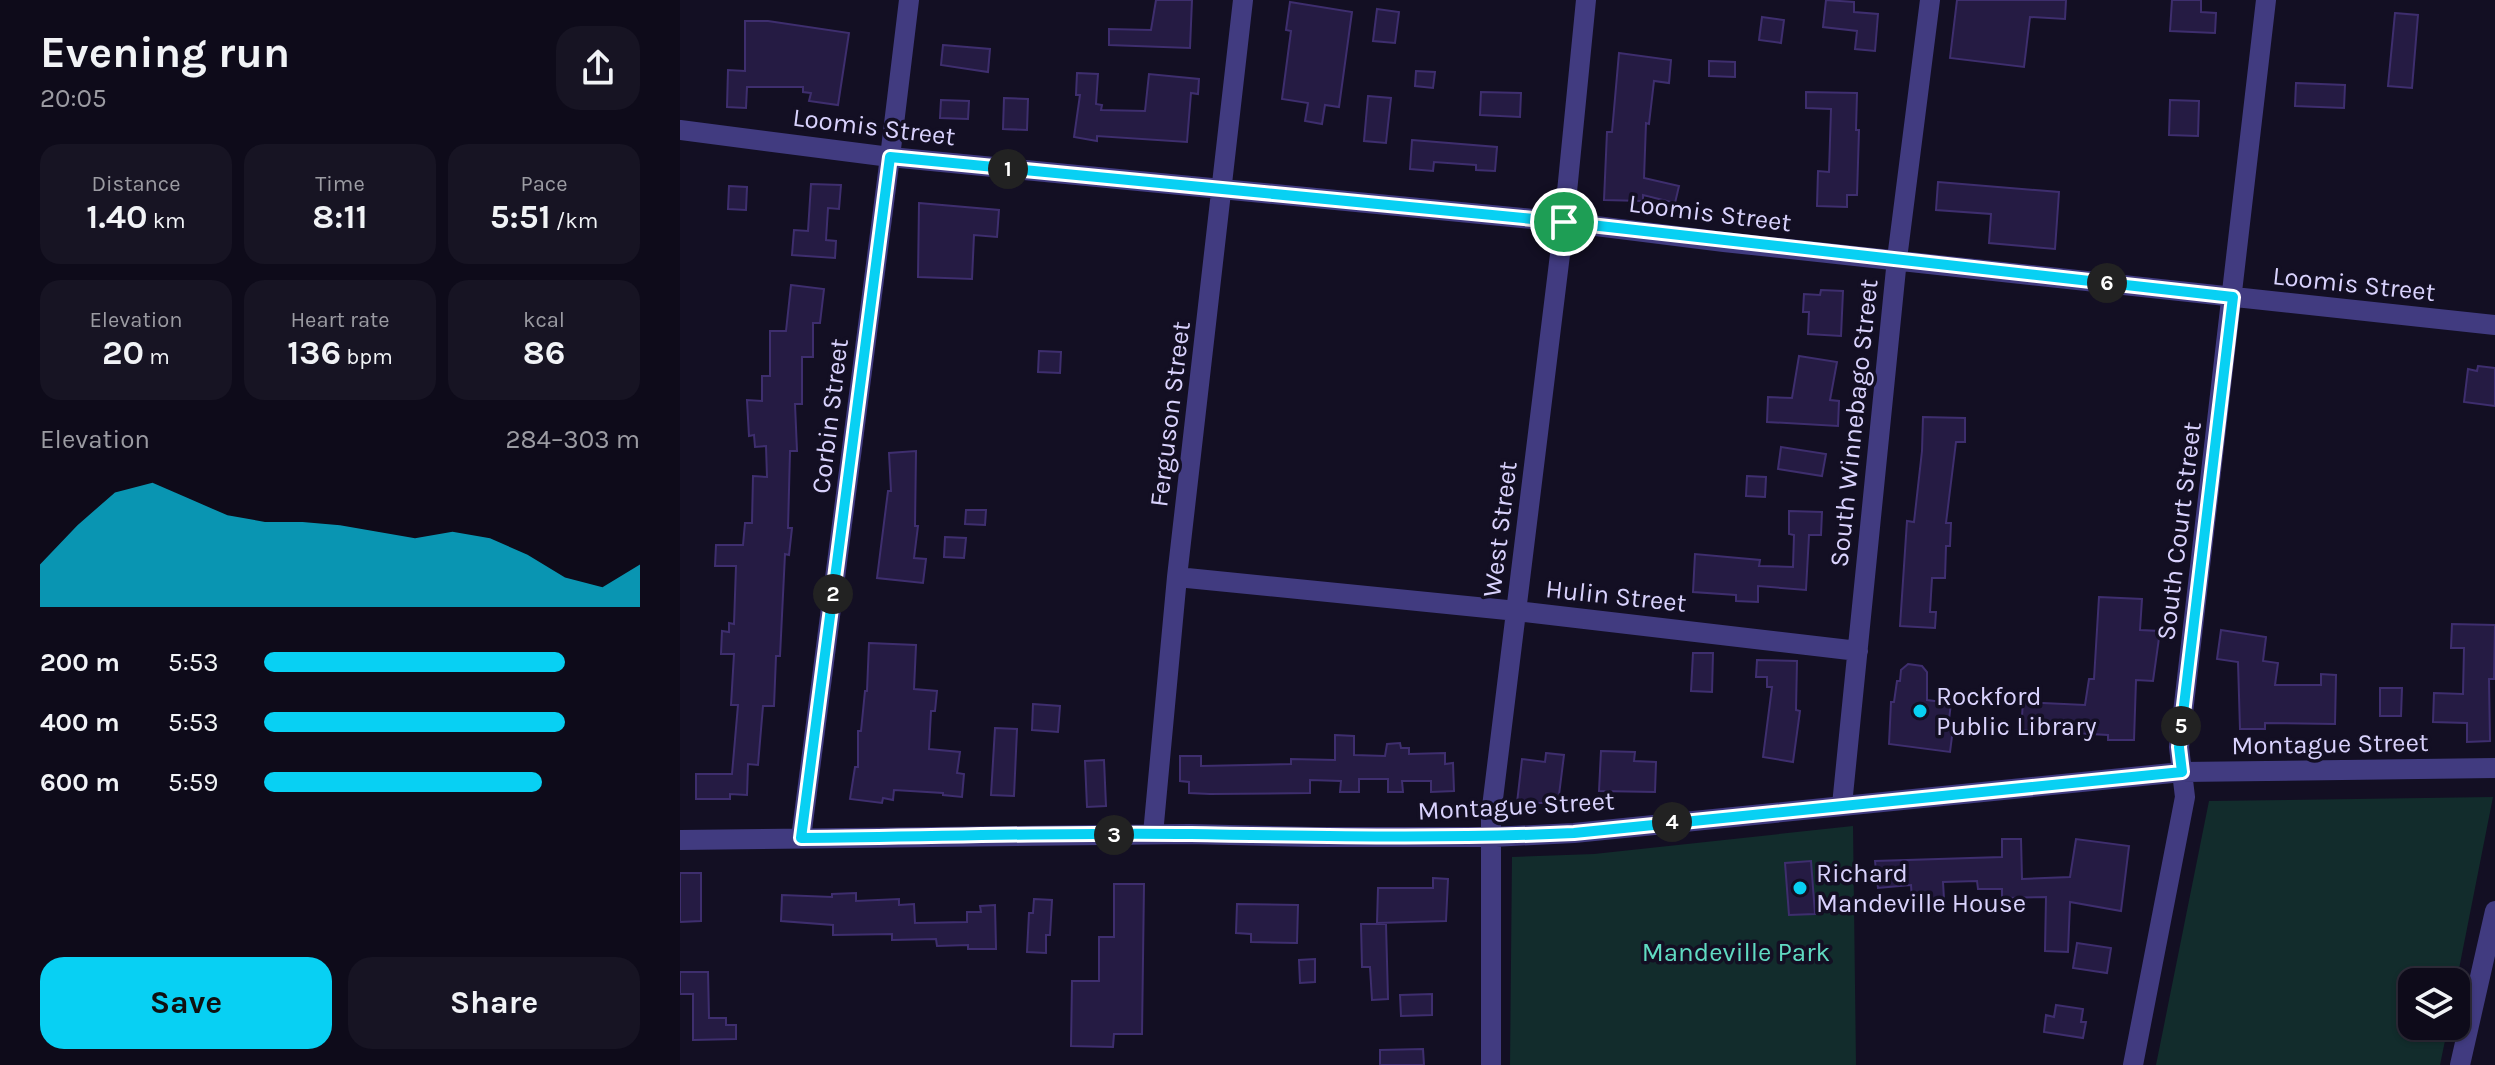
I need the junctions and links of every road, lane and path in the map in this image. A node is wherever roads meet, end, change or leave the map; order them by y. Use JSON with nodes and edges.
{"nodes":[{"id":1,"x":909,"y":0,"type":"edge"},
{"id":2,"x":1243,"y":0,"type":"edge"},
{"id":3,"x":1586,"y":0,"type":"edge"},
{"id":4,"x":1930,"y":0,"type":"edge"},
{"id":5,"x":2266,"y":0,"type":"edge"},
{"id":6,"x":680,"y":130,"type":"edge"},
{"id":7,"x":890,"y":157,"type":"junction"},
{"id":8,"x":1222,"y":190,"type":"junction"},
{"id":9,"x":1564,"y":222,"type":"junction"},
{"id":10,"x":1897,"y":259,"type":"junction"},
{"id":11,"x":2233,"y":297,"type":"junction"},
{"id":12,"x":2495,"y":325,"type":"edge"},
{"id":13,"x":1177,"y":577,"type":"junction"},
{"id":14,"x":1517,"y":611,"type":"junction"},
{"id":15,"x":1858,"y":651,"type":"junction"},
{"id":16,"x":2495,"y":768,"type":"edge"},
{"id":17,"x":2182,"y":772,"type":"junction"},
{"id":18,"x":1842,"y":805,"type":"junction"},
{"id":19,"x":1153,"y":834,"type":"junction"},
{"id":20,"x":1491,"y":837,"type":"junction"},
{"id":21,"x":801,"y":838,"type":"junction"},
{"id":22,"x":680,"y":840,"type":"edge"},
{"id":23,"x":2495,"y":911,"type":"edge"},
{"id":24,"x":1491,"y":1065,"type":"edge"},
{"id":25,"x":2133,"y":1065,"type":"edge"},
{"id":26,"x":2460,"y":1065,"type":"edge"}],
"edges":[{"from":1,"to":7,"type":"street","name":"Corbin Street"},
{"from":2,"to":8,"type":"street","name":"Ferguson Street"},
{"from":3,"to":9,"type":"street","name":"West Street"},
{"from":4,"to":10,"type":"street","name":"South Winnebago Street"},
{"from":5,"to":11,"type":"street","name":"South Court Street"},
{"from":6,"to":7,"type":"street","name":"Loomis Street"},
{"from":7,"to":8,"type":"street","name":"Loomis Street"},
{"from":7,"to":21,"type":"street","name":"Corbin Street"},
{"from":8,"to":9,"type":"street","name":"Loomis Street"},
{"from":8,"to":13,"type":"street","name":"Ferguson Street"},
{"from":9,"to":10,"type":"street","name":"Loomis Street"},
{"from":9,"to":14,"type":"street","name":"West Street"},
{"from":10,"to":11,"type":"street","name":"Loomis Street"},
{"from":10,"to":15,"type":"street","name":"South Winnebago Street"},
{"from":11,"to":12,"type":"street","name":"Loomis Street"},
{"from":11,"to":17,"type":"street","name":"South Court Street"},
{"from":13,"to":14,"type":"street","name":"Hulin Street"},
{"from":13,"to":19,"type":"street","name":"Ferguson Street"},
{"from":14,"to":15,"type":"street","name":"Hulin Street"},
{"from":14,"to":20,"type":"street","name":"West Street"},
{"from":15,"to":18,"type":"street","name":"South Winnebago Street"},
{"from":16,"to":17,"type":"street","name":"Montague Street"},
{"from":17,"to":18,"type":"street","name":"Montague Street"},
{"from":17,"to":25,"type":"street","name":"South Court Street"},
{"from":18,"to":20,"type":"street","name":"Montague Street"},
{"from":19,"to":20,"type":"street","name":"Montague Street"},
{"from":19,"to":21,"type":"street","name":"Montague Street"},
{"from":20,"to":24,"type":"street","name":"West Street"},
{"from":21,"to":22,"type":"street","name":"Montague Street"},
{"from":23,"to":26,"type":"street"}]}
